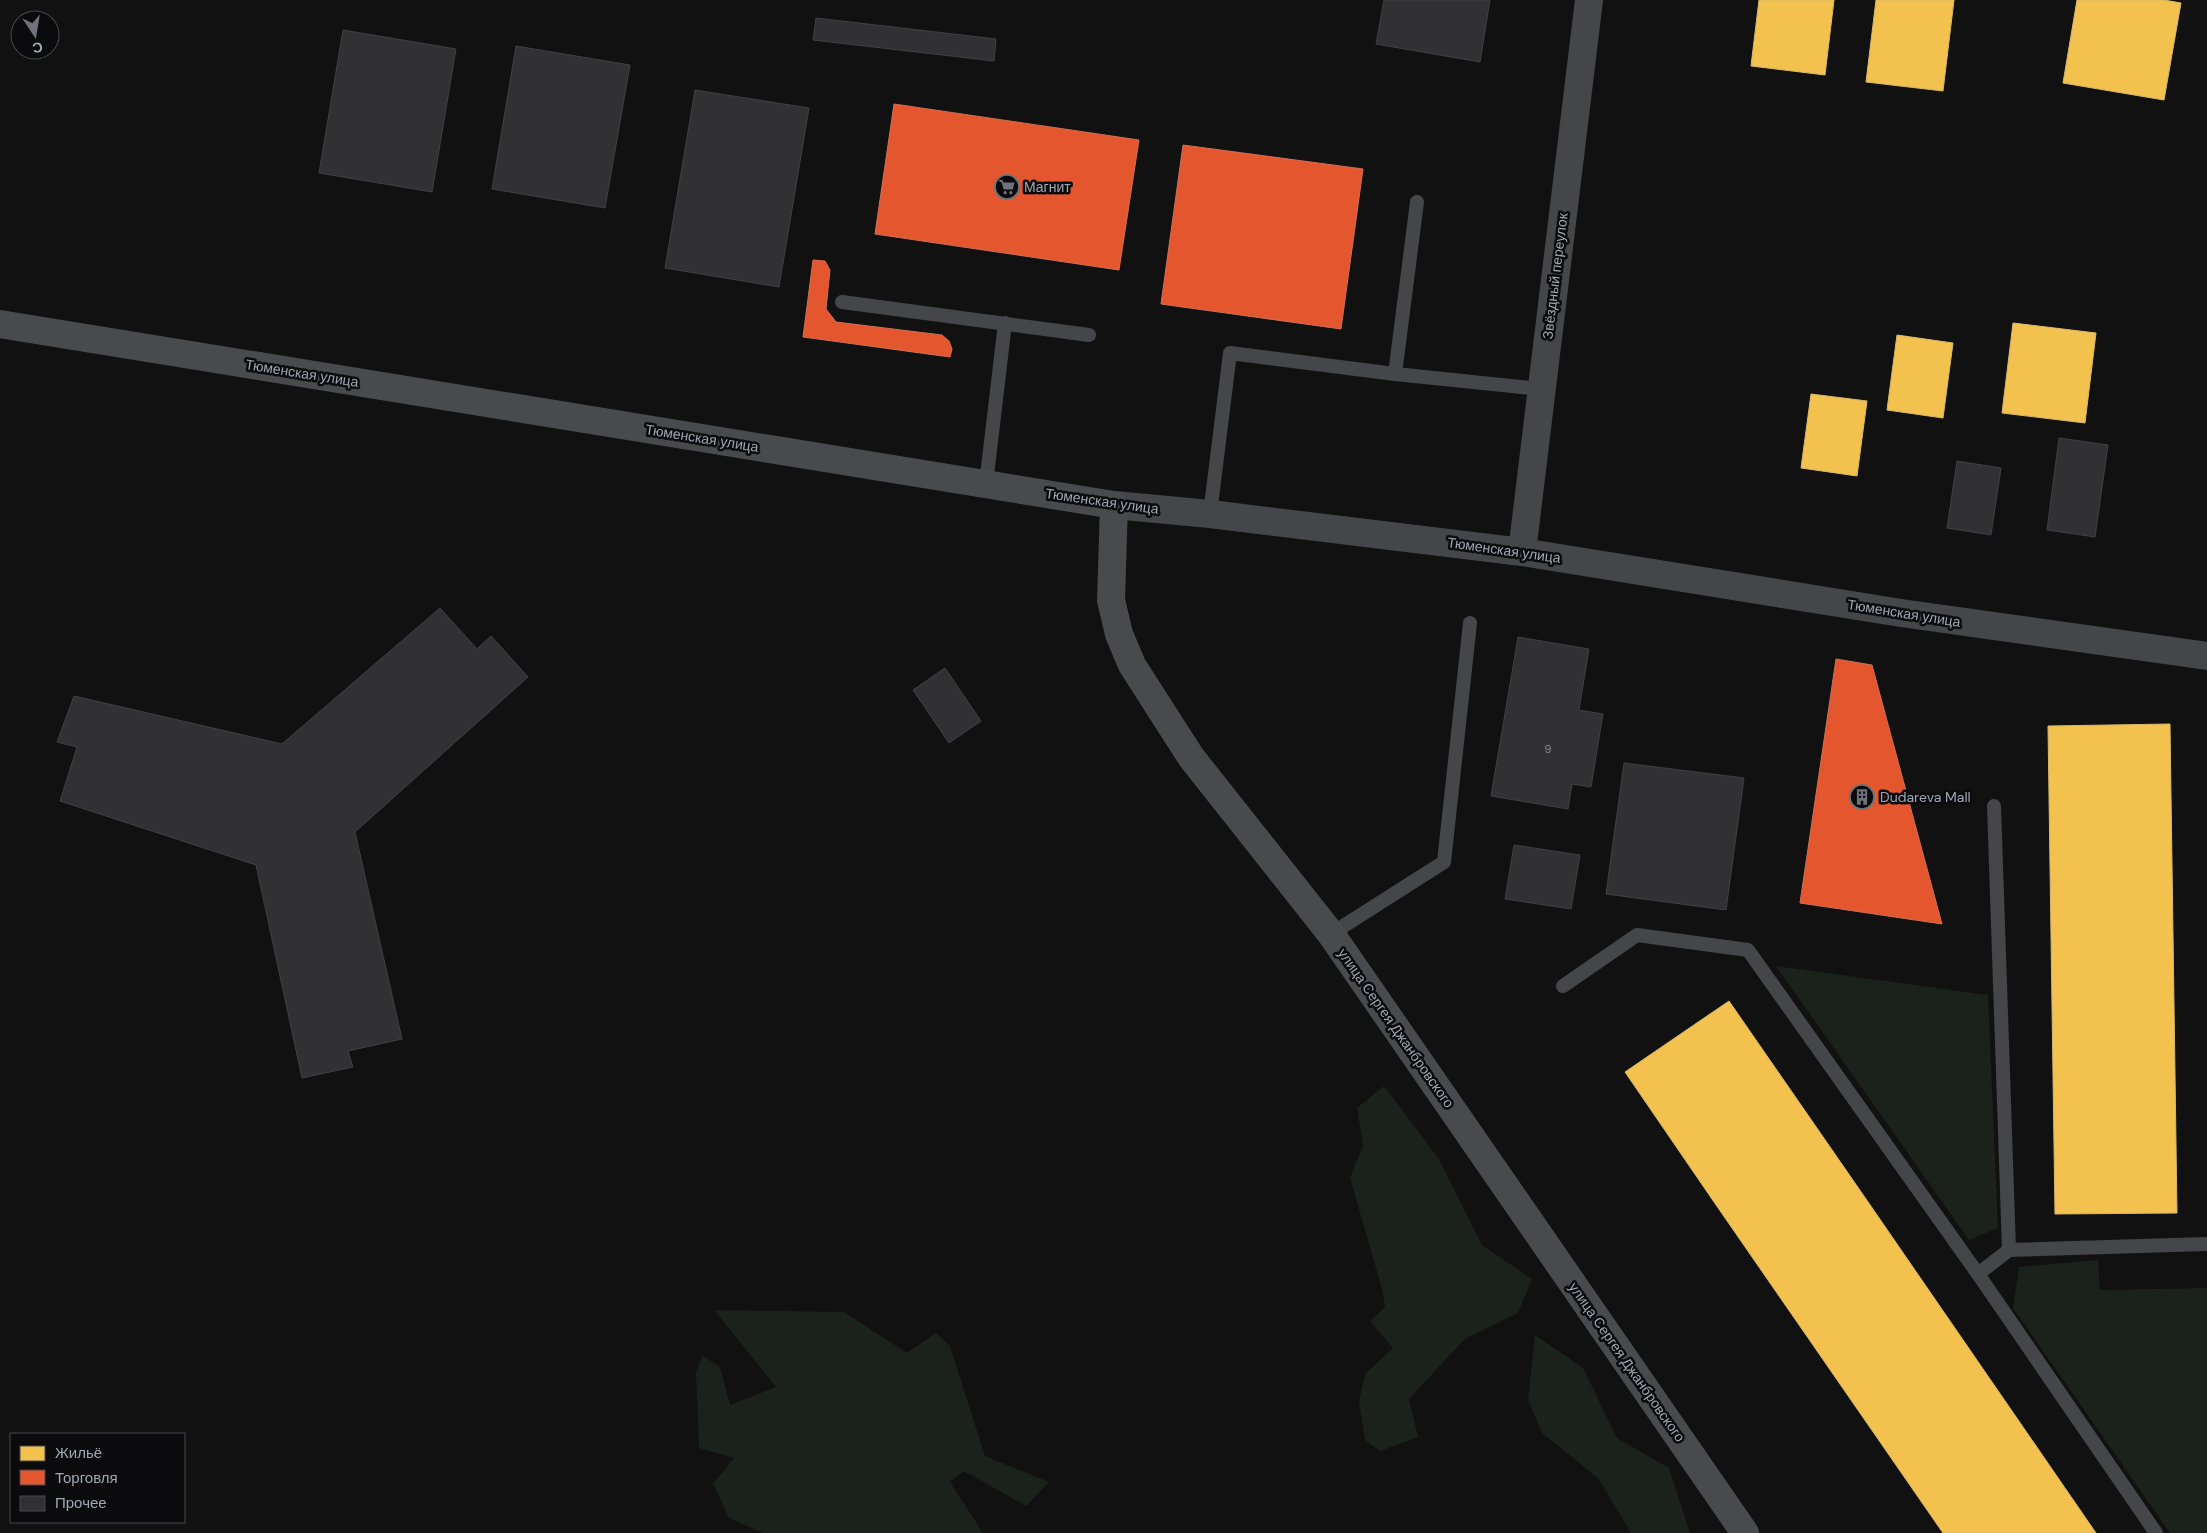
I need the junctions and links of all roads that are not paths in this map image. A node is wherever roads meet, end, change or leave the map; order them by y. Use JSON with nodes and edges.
{"nodes":[{"id":1,"x":1589,"y":0,"type":"edge"},
{"id":2,"x":1417,"y":202,"type":"dead end"},
{"id":3,"x":842,"y":302,"type":"dead end"},
{"id":4,"x":1005,"y":323,"type":"junction"},
{"id":5,"x":0,"y":324,"type":"edge"},
{"id":6,"x":1089,"y":334,"type":"dead end"},
{"id":7,"x":1395,"y":374,"type":"junction"},
{"id":8,"x":1540,"y":389,"type":"junction"},
{"id":9,"x":986,"y":484,"type":"junction"},
{"id":10,"x":1114,"y":505,"type":"junction"},
{"id":11,"x":1210,"y":514,"type":"junction"},
{"id":12,"x":1522,"y":552,"type":"junction"},
{"id":13,"x":1470,"y":623,"type":"dead end"},
{"id":14,"x":2207,"y":656,"type":"edge"},
{"id":15,"x":1994,"y":806,"type":"dead end"},
{"id":16,"x":1331,"y":934,"type":"junction"},
{"id":17,"x":1563,"y":986,"type":"dead end"},
{"id":18,"x":2207,"y":1244,"type":"edge"},
{"id":19,"x":2009,"y":1250,"type":"junction"},
{"id":20,"x":1978,"y":1274,"type":"junction"},
{"id":21,"x":1745,"y":1533,"type":"edge"},
{"id":22,"x":2156,"y":1533,"type":"edge"}],
"edges":[{"from":1,"to":8,"type":"street","name":"Звёздный переулок"},
{"from":2,"to":7,"type":"lane"},
{"from":3,"to":4,"type":"lane"},
{"from":4,"to":6,"type":"lane"},
{"from":4,"to":9,"type":"lane"},
{"from":5,"to":9,"type":"street","name":"Тюменская улица"},
{"from":7,"to":8,"type":"lane"},
{"from":7,"to":11,"type":"lane"},
{"from":8,"to":12,"type":"street","name":"Звёздный переулок"},
{"from":9,"to":10,"type":"street","name":"Тюменская улица"},
{"from":10,"to":11,"type":"street","name":"Тюменская улица"},
{"from":10,"to":16,"type":"street","name":"улица Сергея Джанбровского"},
{"from":11,"to":12,"type":"street","name":"Тюменская улица"},
{"from":12,"to":14,"type":"street","name":"Тюменская улица"},
{"from":13,"to":16,"type":"lane"},
{"from":15,"to":19,"type":"lane"},
{"from":16,"to":21,"type":"street","name":"улица Сергея Джанбровского"},
{"from":17,"to":20,"type":"lane"},
{"from":18,"to":19,"type":"lane"},
{"from":19,"to":20,"type":"lane"},
{"from":20,"to":22,"type":"lane"}]}
